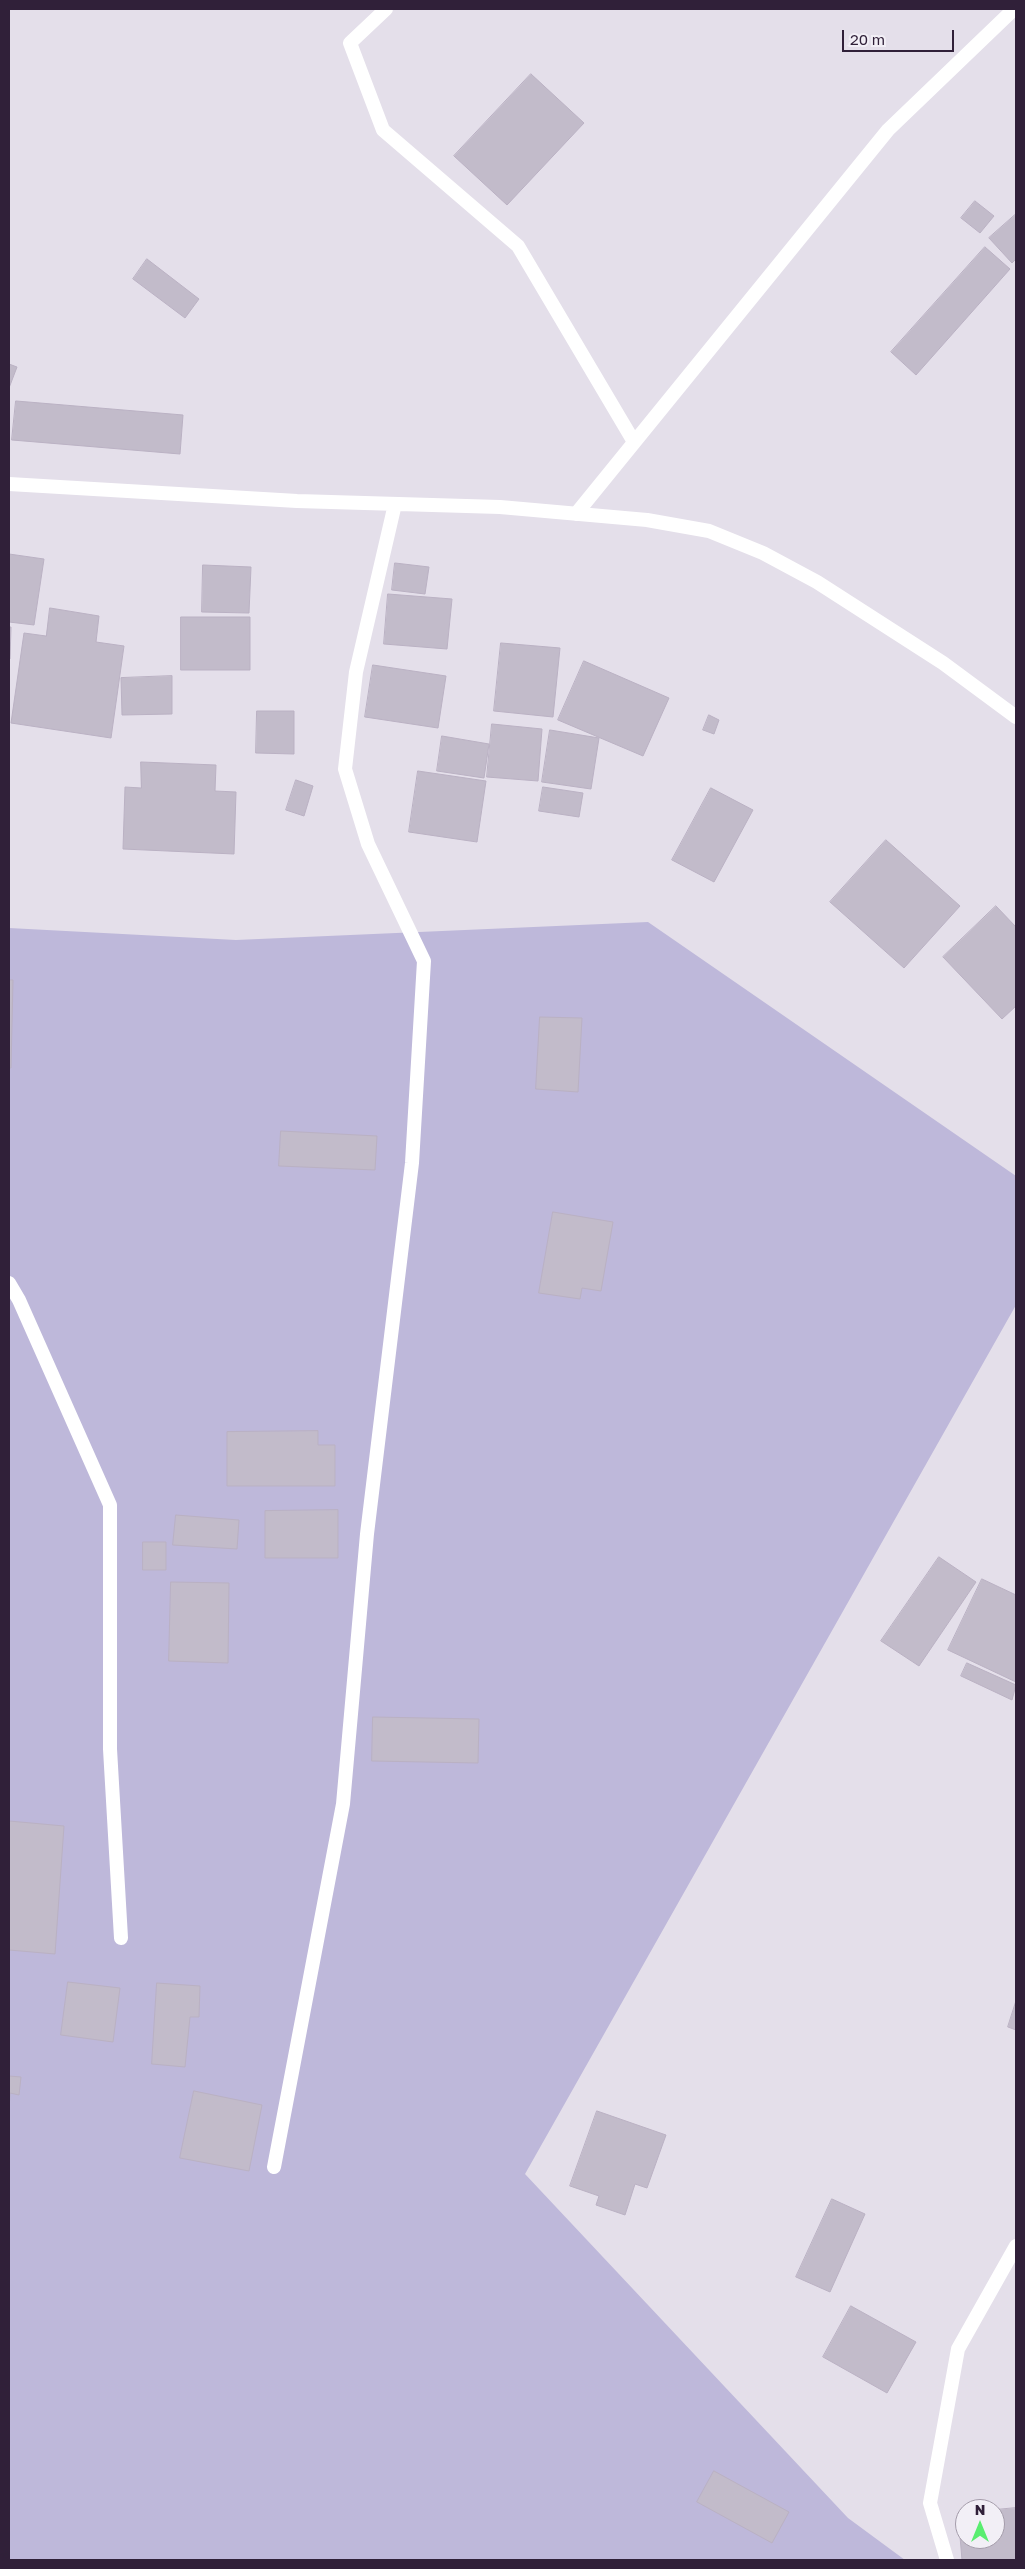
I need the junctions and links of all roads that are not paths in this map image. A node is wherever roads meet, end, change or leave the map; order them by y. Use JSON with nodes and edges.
{"nodes":[{"id":1,"x":386,"y":9,"type":"edge"},
{"id":2,"x":1014,"y":9,"type":"edge"},
{"id":3,"x":634,"y":442,"type":"junction"},
{"id":4,"x":9,"y":484,"type":"edge"},
{"id":5,"x":395,"y":504,"type":"junction"},
{"id":6,"x":576,"y":514,"type":"junction"},
{"id":7,"x":1016,"y":717,"type":"edge"},
{"id":8,"x":9,"y":1283,"type":"edge"},
{"id":9,"x":121,"y":1938,"type":"dead end"},
{"id":10,"x":274,"y":2167,"type":"dead end"},
{"id":11,"x":1016,"y":2246,"type":"edge"},
{"id":12,"x":947,"y":2560,"type":"edge"}],
"edges":[{"from":1,"to":3,"type":"street"},
{"from":2,"to":3,"type":"street"},
{"from":3,"to":6,"type":"street"},
{"from":4,"to":5,"type":"street"},
{"from":5,"to":6,"type":"street"},
{"from":5,"to":10,"type":"street"},
{"from":6,"to":7,"type":"street"},
{"from":8,"to":9,"type":"street"},
{"from":11,"to":12,"type":"street"}]}
